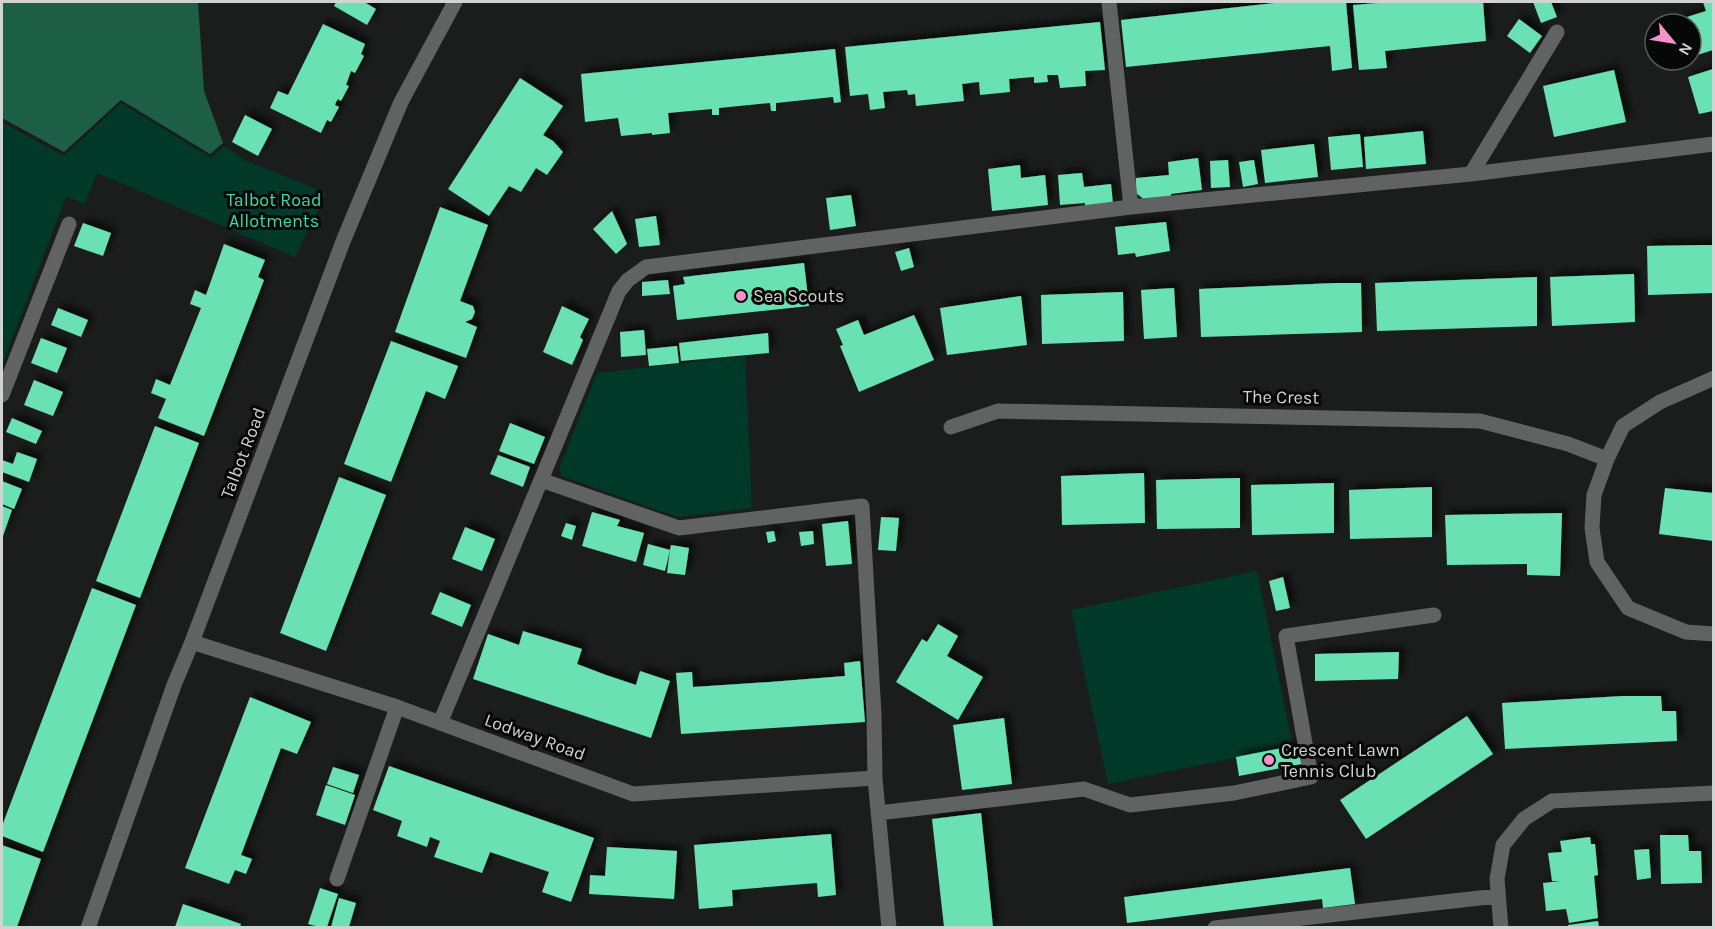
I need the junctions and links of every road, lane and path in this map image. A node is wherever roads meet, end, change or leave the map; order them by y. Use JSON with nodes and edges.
{"nodes":[{"id":1,"x":455,"y":2,"type":"edge"},
{"id":2,"x":1109,"y":2,"type":"edge"},
{"id":3,"x":1557,"y":32,"type":"dead end"},
{"id":4,"x":1713,"y":144,"type":"edge"},
{"id":5,"x":1471,"y":174,"type":"junction"},
{"id":6,"x":1131,"y":207,"type":"junction"},
{"id":7,"x":69,"y":224,"type":"dead end"},
{"id":8,"x":1713,"y":378,"type":"edge"},
{"id":9,"x":2,"y":395,"type":"edge"},
{"id":10,"x":951,"y":427,"type":"dead end"},
{"id":11,"x":1607,"y":459,"type":"junction"},
{"id":12,"x":541,"y":480,"type":"junction"},
{"id":13,"x":1434,"y":615,"type":"dead end"},
{"id":14,"x":1713,"y":634,"type":"edge"},
{"id":15,"x":192,"y":642,"type":"junction"},
{"id":16,"x":397,"y":707,"type":"junction"},
{"id":17,"x":440,"y":723,"type":"junction"},
{"id":18,"x":875,"y":778,"type":"junction"},
{"id":19,"x":1713,"y":793,"type":"edge"},
{"id":20,"x":878,"y":813,"type":"junction"},
{"id":21,"x":337,"y":879,"type":"dead end"},
{"id":22,"x":1497,"y":896,"type":"junction"},
{"id":23,"x":88,"y":927,"type":"edge"},
{"id":24,"x":889,"y":927,"type":"edge"},
{"id":25,"x":1215,"y":927,"type":"edge"},
{"id":26,"x":1501,"y":927,"type":"edge"}],
"edges":[{"from":1,"to":15,"type":"street","name":"Talbot Road"},
{"from":2,"to":6,"type":"street"},
{"from":3,"to":5,"type":"street"},
{"from":4,"to":5,"type":"street"},
{"from":5,"to":6,"type":"street"},
{"from":6,"to":12,"type":"street"},
{"from":7,"to":9,"type":"street"},
{"from":8,"to":11,"type":"street"},
{"from":10,"to":11,"type":"street","name":"The Crest"},
{"from":11,"to":14,"type":"street"},
{"from":12,"to":17,"type":"street"},
{"from":12,"to":18,"type":"street"},
{"from":13,"to":20,"type":"street"},
{"from":15,"to":16,"type":"street","name":"Lodway Road"},
{"from":15,"to":23,"type":"street","name":"Talbot Road"},
{"from":16,"to":17,"type":"street","name":"Lodway Road"},
{"from":16,"to":21,"type":"street"},
{"from":17,"to":18,"type":"street","name":"Lodway Road"},
{"from":18,"to":20,"type":"street"},
{"from":19,"to":22,"type":"street"},
{"from":20,"to":24,"type":"street"},
{"from":22,"to":25,"type":"street"},
{"from":22,"to":26,"type":"street"}]}
